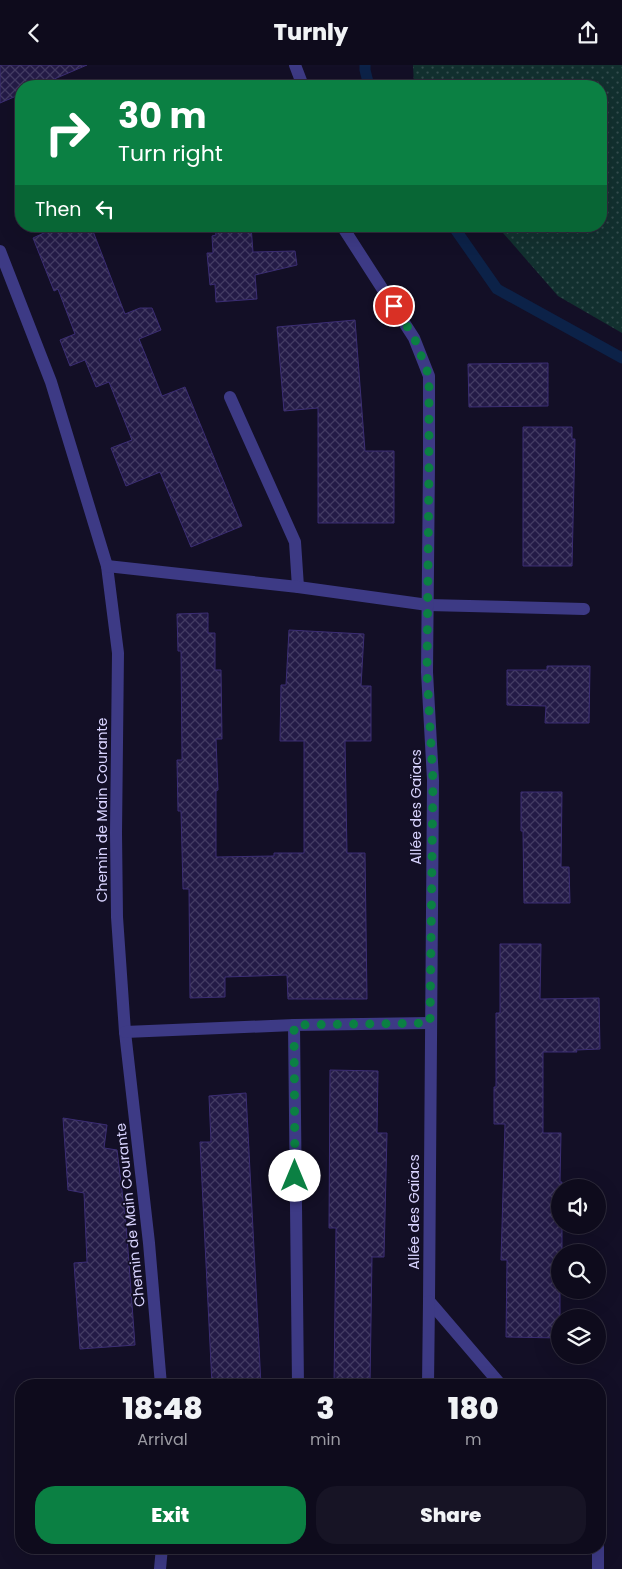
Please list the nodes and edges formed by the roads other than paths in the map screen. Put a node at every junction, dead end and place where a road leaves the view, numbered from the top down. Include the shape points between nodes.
1 (295, 65) edge
2 (301, 80) edge
3 (346, 232) edge
4 (0, 251) edge
5 (230, 397) dead end
6 (107, 566) junction
7 (298, 587) junction
8 (428, 605) junction
9 (584, 609) dead end
10 (430, 1023) junction
11 (294, 1025) junction
12 (125, 1032) junction
13 (428, 1301) junction
14 (160, 1379) edge
15 (298, 1379) edge
16 (428, 1379) edge
17 (496, 1379) edge
18 (161, 1554) edge
19 (598, 1554) edge
20 (160, 1569) edge
21 (598, 1569) edge

1 - 2 street
3 - 8 street, Allée des Gaïacs via 414,337 429,376
4 - 6 street, Chemin de Main Courante via 51,382
5 - 7 street via 295,541
6 - 7 street
6 - 12 street, Chemin de Main Courante via 118,653 117,917
7 - 8 street
8 - 9 street
8 - 10 street, Allée des Gaïacs via 427,672 433,780
10 - 11 street
10 - 13 street, Allée des Gaïacs
11 - 12 street
11 - 15 street
12 - 14 street, Chemin de Main Courante
13 - 16 street, Allée des Gaïacs
13 - 17 street
18 - 20 street
19 - 21 street

